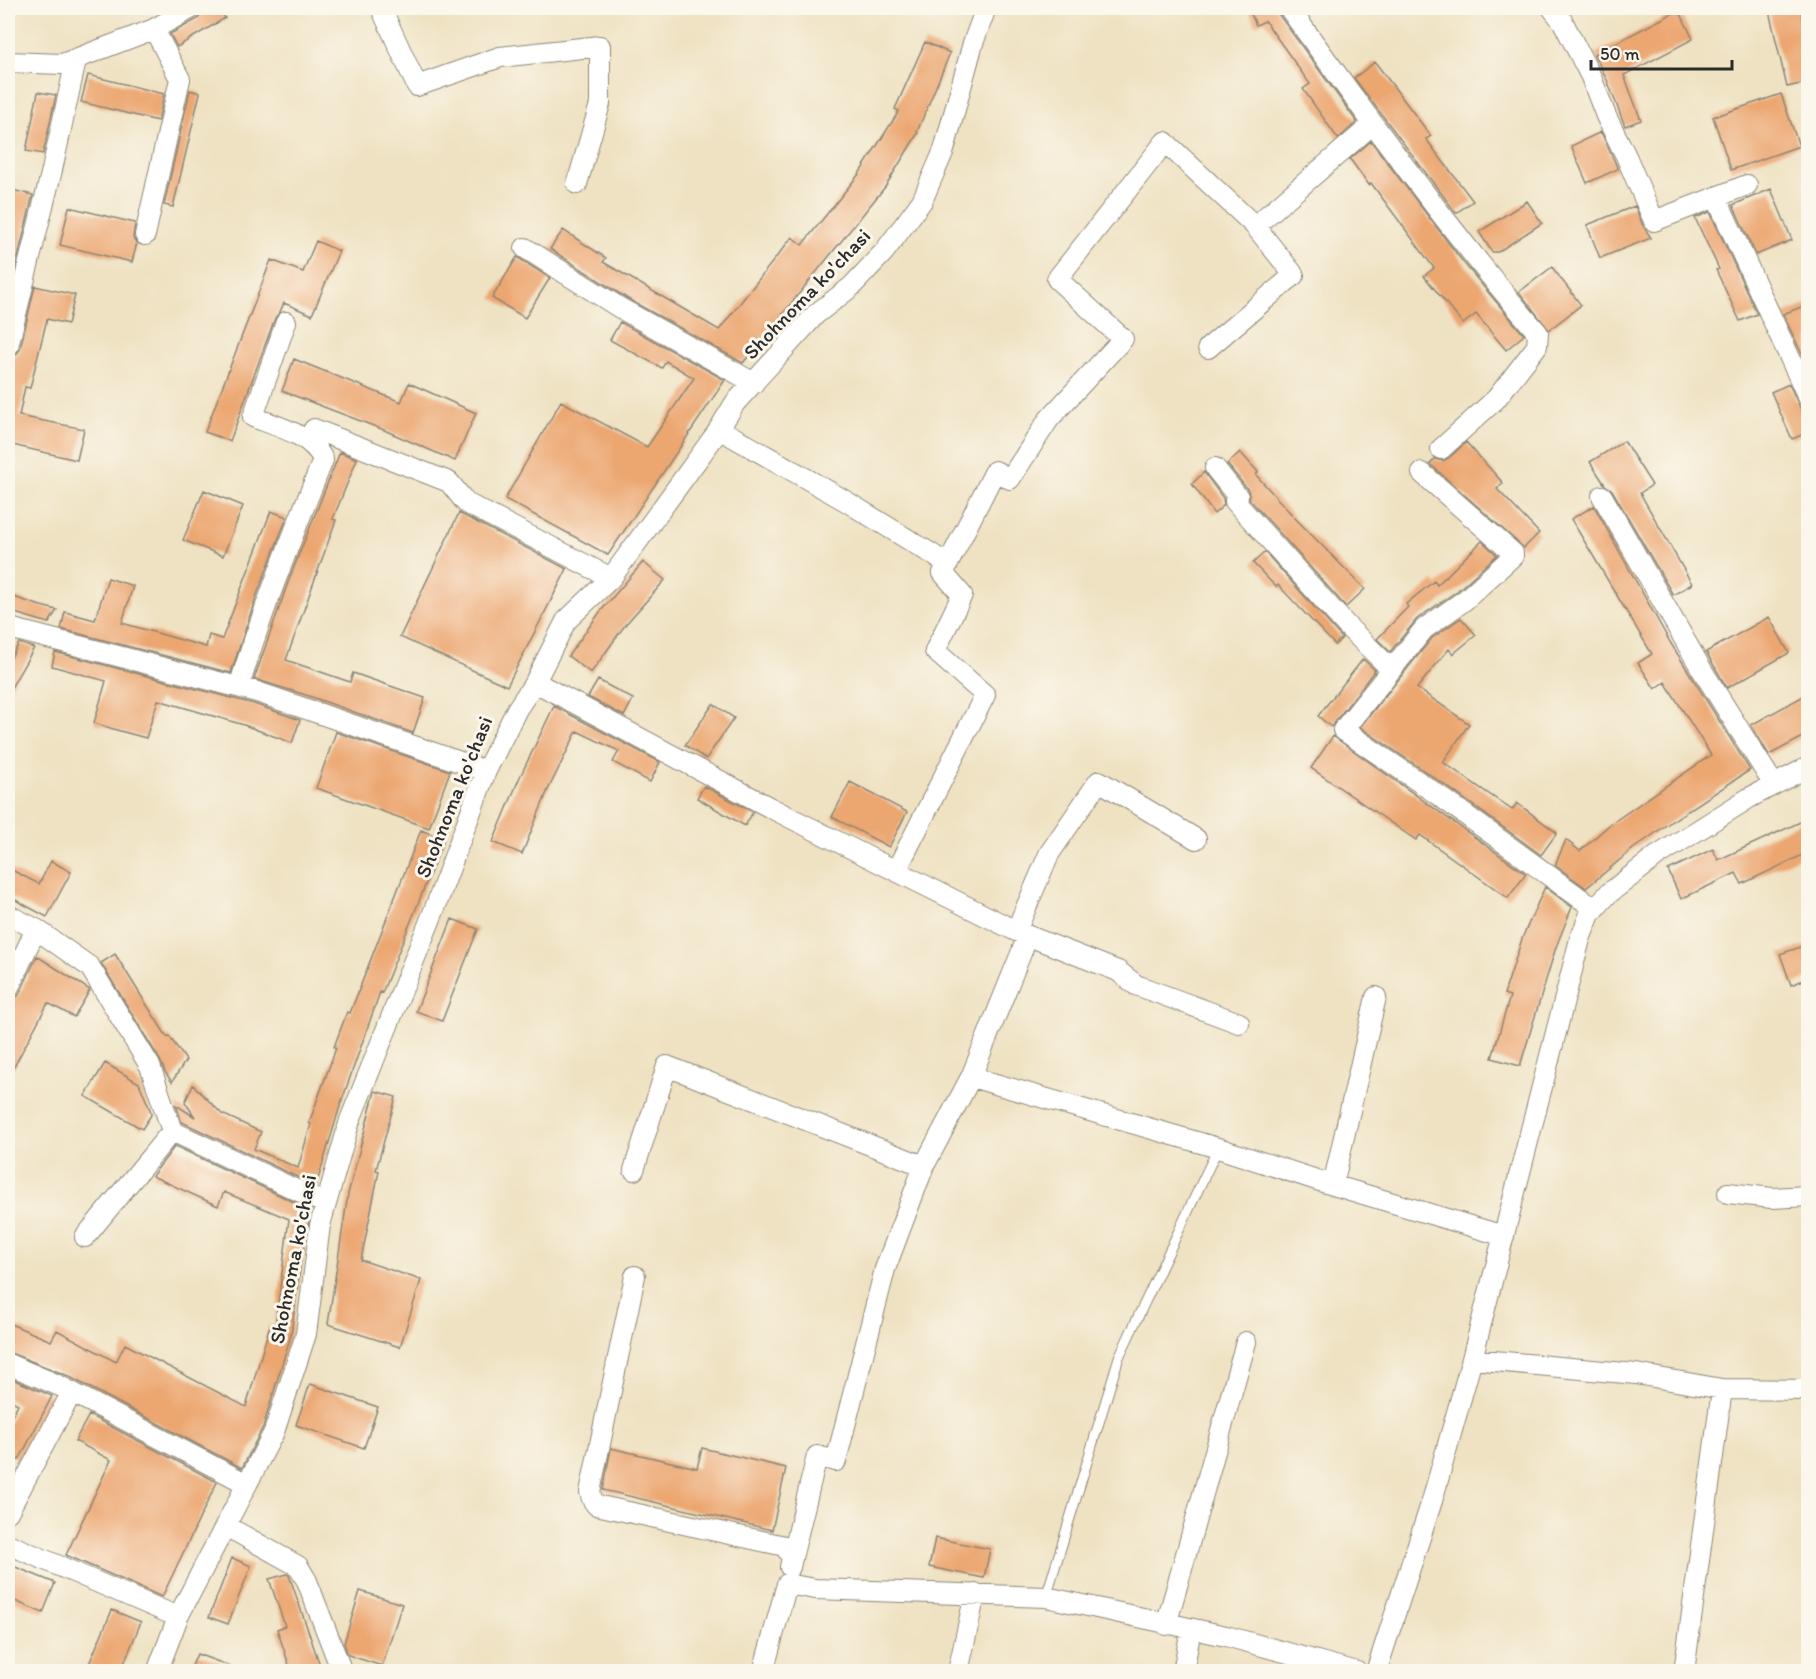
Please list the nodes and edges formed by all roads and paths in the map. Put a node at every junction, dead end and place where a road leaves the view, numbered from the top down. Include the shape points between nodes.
1 (192, 8) edge
2 (381, 8) edge
3 (987, 8) edge
4 (1289, 8) edge
5 (1552, 8) edge
6 (154, 29) junction
7 (76, 60) junction
8 (8, 62) edge
9 (1373, 124) junction
10 (577, 184) dead end
11 (1746, 185) dead end
12 (1716, 197) junction
13 (1255, 226) junction
14 (145, 236) dead end
15 (525, 248) dead end
16 (286, 322) dead end
17 (8, 346) edge
18 (1208, 348) dead end
19 (754, 383) junction
20 (1809, 397) edge
21 (719, 429) junction
22 (308, 441) junction
23 (1441, 449) dead end
24 (1215, 468) dead end
25 (1422, 473) dead end
26 (1602, 496) dead end
27 (948, 564) junction
28 (611, 578) junction
29 (8, 625) edge
30 (1390, 669) junction
31 (534, 682) junction
32 (239, 687) junction
33 (1809, 767) edge
34 (486, 771) junction
35 (1774, 784) junction
36 (1196, 839) dead end
37 (896, 871) junction
38 (1595, 909) junction
39 (8, 915) edge
40 (36, 929) junction
41 (1022, 933) junction
42 (8, 989) edge
43 (1376, 997) dead end
44 (1239, 1023) dead end
45 (971, 1077) junction
46 (172, 1131) junction
47 (1218, 1148) junction
48 (924, 1166) junction
49 (634, 1170) dead end
50 (1333, 1185) junction
51 (1728, 1193) dead end
52 (1809, 1196) edge
53 (326, 1204) junction
54 (1504, 1236) junction
55 (85, 1237) dead end
56 (634, 1276) dead end
57 (1246, 1342) dead end
58 (1472, 1359) junction
59 (8, 1364) edge
60 (1722, 1389) junction
61 (1809, 1390) edge
62 (72, 1392) junction
63 (247, 1484) junction
64 (8, 1512) edge
65 (226, 1526) junction
66 (8, 1544) edge
67 (792, 1558) junction
68 (787, 1584) junction
69 (975, 1594) junction
70 (1046, 1597) junction
71 (178, 1617) junction
72 (1166, 1624) junction
73 (1191, 1629) junction
74 (157, 1671) edge
75 (342, 1671) edge
76 (763, 1671) edge
77 (958, 1671) edge
78 (1183, 1671) edge
79 (1357, 1671) edge
80 (1376, 1671) edge
81 (1684, 1671) edge

1 - 6 street
2 - 10 street via 417,86 500,57 600,46 600,104
3 - 19 street, Shohnoma ko'chasi via 973,43 944,150 922,201 884,252 851,287 816,314
4 - 9 street
5 - 12 street via 1591,77 1654,220
6 - 7 street
6 - 14 street via 180,79
7 - 8 street via 62,64
7 - 17 street
9 - 13 street
9 - 23 street via 1464,245 1538,333 1537,346 1496,399
11 - 12 street
12 - 20 street
13 - 18 street via 1294,275
13 - 27 street via 1165,142 1057,279 1123,339 1049,419 1010,479 995,471
15 - 19 street via 620,308
16 - 22 street via 253,417
19 - 21 street, Shohnoma ko'chasi
21 - 27 street
21 - 28 street, Shohnoma ko'chasi
22 - 28 street via 314,429 449,482 466,503
22 - 32 street via 318,448 323,460 274,583
24 - 30 street via 1238,497 1235,501 1240,507
25 - 30 street via 1513,556 1465,600 1424,629
26 - 35 street via 1702,670
27 - 37 street via 942,573 962,595 935,651 986,695
28 - 31 street, Shohnoma ko'chasi via 566,621
29 - 32 street
30 - 38 street via 1343,730
31 - 34 street, Shohnoma ko'chasi
31 - 37 street
32 - 34 street
33 - 35 street
34 - 53 street, Shohnoma ko'chasi via 350,1120
35 - 38 street via 1657,856
36 - 41 street via 1099,781 1049,854
37 - 41 street
38 - 54 street via 1580,939
39 - 40 street
40 - 42 street
40 - 46 street via 90,967 150,1066
41 - 44 street via 1118,971 1136,985
41 - 45 street
43 - 50 street
45 - 47 street
45 - 48 street
46 - 53 street
46 - 55 street
47 - 50 street
47 - 70 lane via 1119,1358
48 - 49 street via 667,1066
48 - 67 street via 885,1269 836,1461 817,1456
50 - 54 street
51 - 52 street via 1772,1198
53 - 63 street, Shohnoma ko'chasi via 306,1334 274,1432
54 - 58 street
56 - 67 street via 590,1492 592,1500 597,1505 785,1546
57 - 72 street
58 - 60 street via 1636,1374
58 - 80 street via 1432,1501
59 - 62 street
60 - 61 street
60 - 81 street
62 - 63 street
62 - 64 street
63 - 65 street, Shohnoma ko'chasi
65 - 71 street, Shohnoma ko'chasi
65 - 75 street via 298,1566
66 - 71 street
67 - 68 street
68 - 69 street via 815,1589
68 - 76 street
69 - 70 street
69 - 77 street
70 - 72 street
71 - 74 street, Shohnoma ko'chasi
72 - 73 street
73 - 78 street
73 - 79 street

